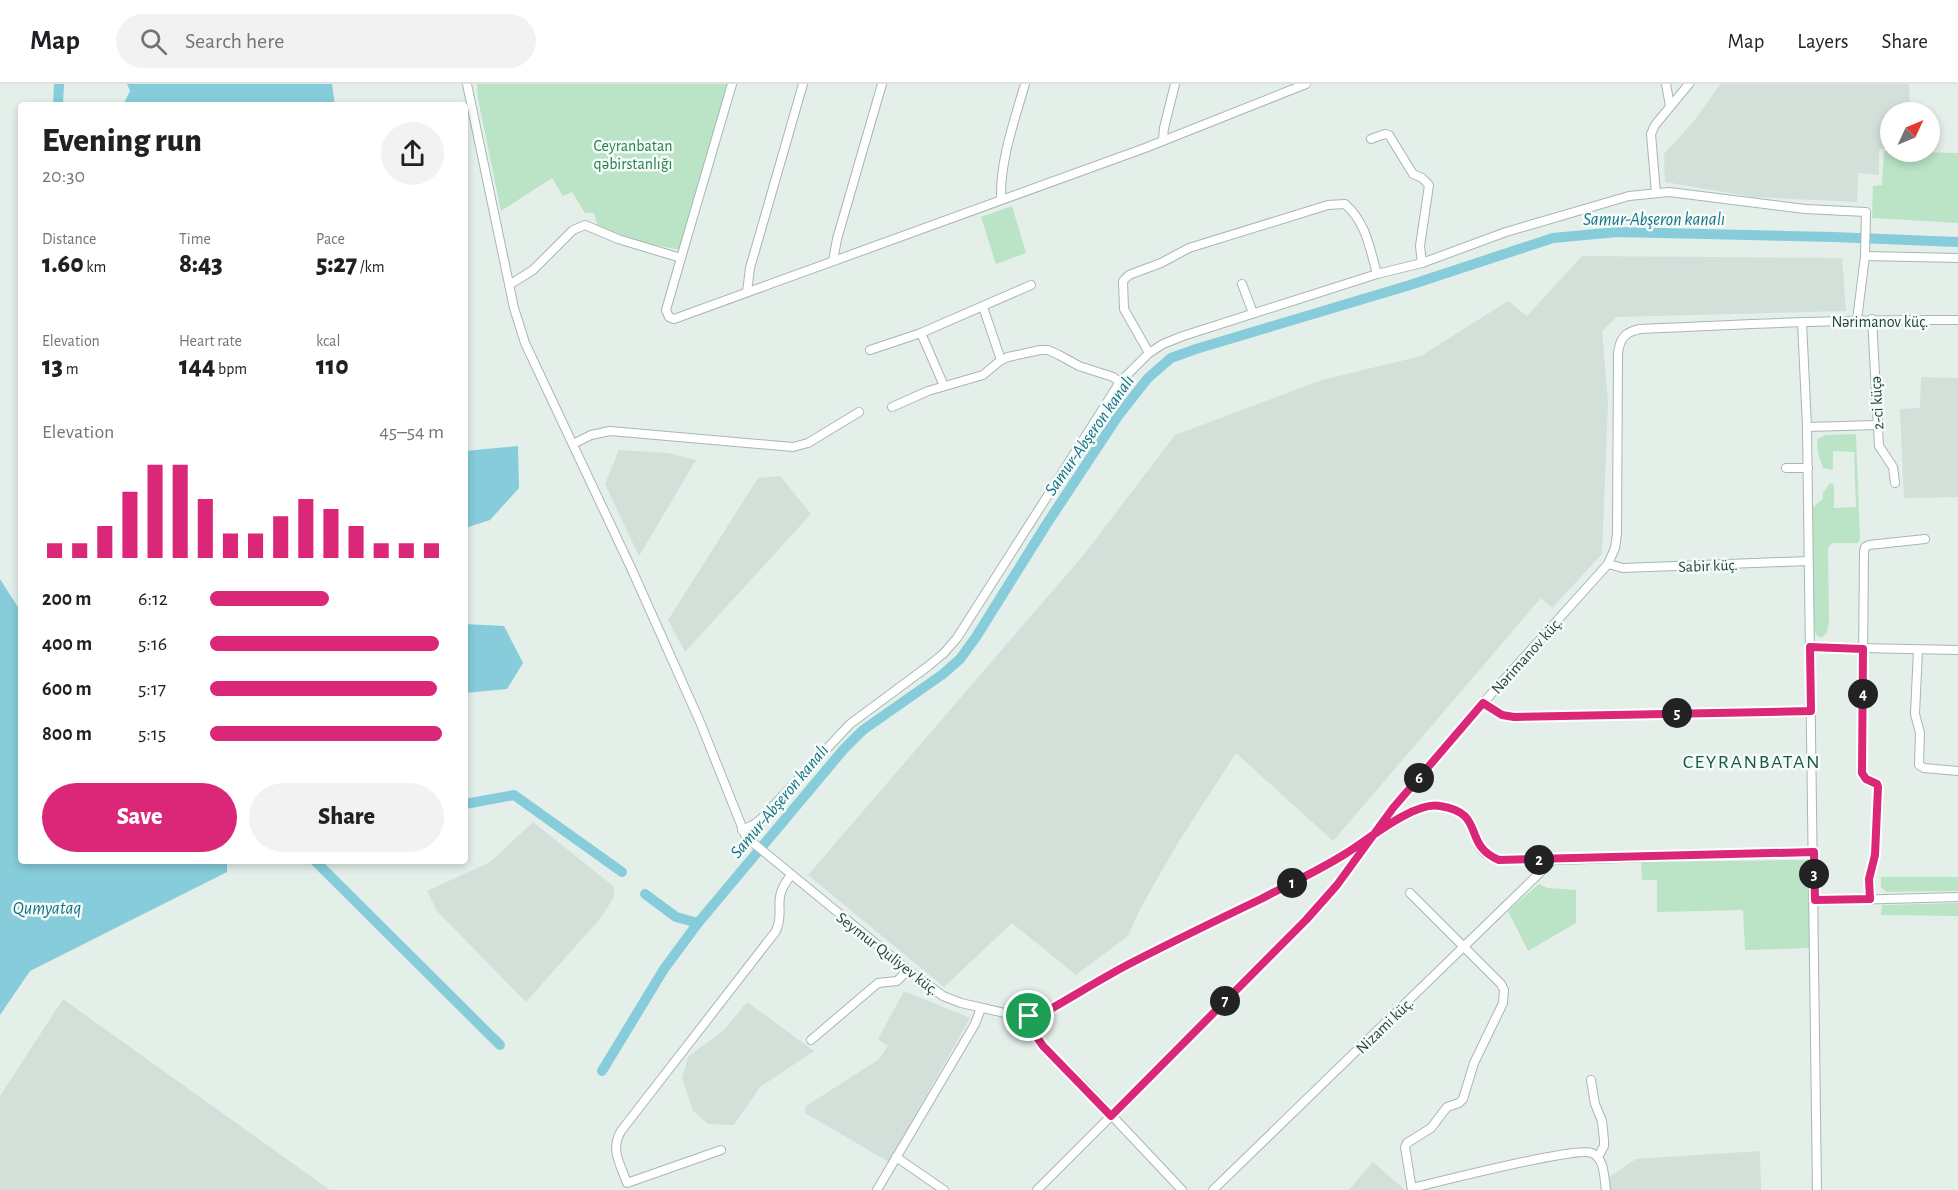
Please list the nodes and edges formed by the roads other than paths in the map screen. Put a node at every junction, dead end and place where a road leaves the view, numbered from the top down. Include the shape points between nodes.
1 (467, 84) edge
2 (732, 84) edge
3 (803, 84) edge
4 (882, 84) edge
5 (1025, 84) edge
6 (1175, 84) edge
7 (1306, 84) edge
8 (1666, 84) edge
9 (1689, 84) edge
10 (1670, 106) junction
11 (1164, 139) junction
12 (1371, 139) dead end
13 (1656, 193) junction
14 (1001, 200) junction
15 (1865, 256) junction
16 (681, 258) junction
17 (1958, 258) edge
18 (833, 261) junction
19 (1422, 262) junction
20 (1377, 274) junction
21 (1242, 284) dead end
22 (509, 285) junction
23 (1031, 285) dead end
24 (747, 292) junction
25 (983, 307) junction
26 (1253, 313) junction
27 (1872, 319) junction
28 (1857, 320) junction
29 (1958, 320) edge
30 (1802, 322) junction
31 (921, 333) junction
32 (870, 350) dead end
33 (1149, 353) junction
34 (1001, 360) junction
35 (1120, 382) junction
36 (944, 386) junction
37 (892, 407) dead end
38 (859, 412) dead end
39 (1877, 425) junction
40 (1807, 427) junction
41 (573, 444) junction
42 (1786, 468) dead end
43 (1808, 468) junction
44 (1895, 483) dead end
45 (1925, 539) dead end
46 (1808, 561) junction
47 (1608, 564) junction
48 (1810, 647) junction
49 (1863, 649) junction
50 (1918, 650) junction
51 (1958, 651) edge
52 (1483, 703) junction
53 (1811, 711) junction
54 (1958, 771) edge
55 (742, 830) junction
56 (1371, 838) junction
57 (1814, 852) junction
58 (1553, 860) junction
59 (791, 875) junction
60 (1410, 893) dead end
61 (1958, 897) edge
62 (1870, 899) junction
63 (1815, 900) junction
64 (1463, 948) junction
65 (908, 970) junction
66 (981, 1008) junction
67 (1029, 1016) junction
68 (811, 1040) dead end
69 (1591, 1080) dead end
70 (1111, 1116) junction
71 (721, 1150) dead end
72 (896, 1157) junction
73 (1598, 1157) junction
74 (628, 1186) edge
75 (1412, 1189) edge
76 (877, 1190) edge
77 (944, 1190) edge
78 (1037, 1190) edge
79 (1182, 1190) edge
80 (1214, 1190) edge
81 (1606, 1190) edge
82 (1817, 1190) edge

1 - 22 street
2 - 16 street
3 - 24 street via 750,268
4 - 18 street
5 - 14 street via 1007,144
6 - 11 street
7 - 11 street
8 - 10 street
9 - 10 street
10 - 13 street via 1651,134
11 - 14 street
12 - 19 street via 1389,135 1413,174 1429,185 1420,246
13 - 15 street via 1866,212
13 - 19 street via 1629,196 1506,232
14 - 18 street
15 - 17 street
15 - 28 street
16 - 22 street via 585,225 573,230 533,270
16 - 24 street via 666,310 674,320
18 - 24 street
19 - 20 street
20 - 26 street
20 - 33 street via 1363,225 1345,204 1328,205 1189,248 1123,281 1124,309
21 - 26 street
22 - 41 street via 525,343
23 - 25 street
25 - 31 street
25 - 34 street
26 - 33 street via 1183,336
27 - 28 street, Nərimanov küç.
27 - 29 street, Nərimanov küç.
27 - 39 street, 2-ci küçə
28 - 30 street, Nərimanov küç.
30 - 40 street
30 - 47 street, Nərimanov küç. via 1640,329 1624,335 1618,353 1617,534
31 - 32 street
31 - 36 street
33 - 35 street
34 - 35 street via 1048,350
34 - 36 street via 983,375
35 - 55 street via 957,638 927,667 850,724 761,819
36 - 37 street
38 - 41 street via 808,443 794,447 610,431
39 - 40 street
39 - 44 street, 2-ci küçə via 1879,446 1893,467
40 - 43 street
41 - 55 street via 700,722
42 - 43 street
43 - 46 street
45 - 49 street via 1865,547
46 - 47 street, Sabir küç. via 1623,568
46 - 48 street
47 - 52 street, Nərimanov küç.
48 - 49 street
48 - 53 street
49 - 50 street
49 - 62 street via 1862,773 1878,787
50 - 51 street
50 - 54 street via 1915,714 1920,733 1919,765
52 - 53 street via 1502,715 1514,717
52 - 56 street, Nərimanov küç.
53 - 57 street
55 - 59 street, Seymur Quliyev küç. via 750,843
56 - 58 street via 1412,811 1438,805 1465,815 1478,846 1487,855 1499,860
56 - 67 street via 1326,866 1130,963 1040,1015
56 - 70 street, Nərimanov küç. via 1306,920
57 - 58 street
57 - 63 street
58 - 64 street, Nizami küç.
59 - 65 street, Seymur Quliyev küç.
59 - 74 street via 779,893 776,931 616,1140 615,1150
60 - 64 street
61 - 62 street
62 - 63 street
63 - 82 street
64 - 75 street via 1501,984 1505,995 1474,1063 1463,1099 1443,1110 1431,1128 1405,1147
64 - 80 street, Nizami küç.
65 - 66 street, Seymur Quliyev küç. via 943,996
65 - 68 street via 897,981 878,983
66 - 67 street, Seymur Quliyev küç.
66 - 72 street
67 - 70 street via 1032,1030 1043,1046
69 - 73 street via 1604,1140
70 - 78 street, Nərimanov küç.
70 - 79 street
71 - 74 street
72 - 76 street
72 - 77 street
73 - 75 street via 1587,1152 1572,1153
73 - 81 street

